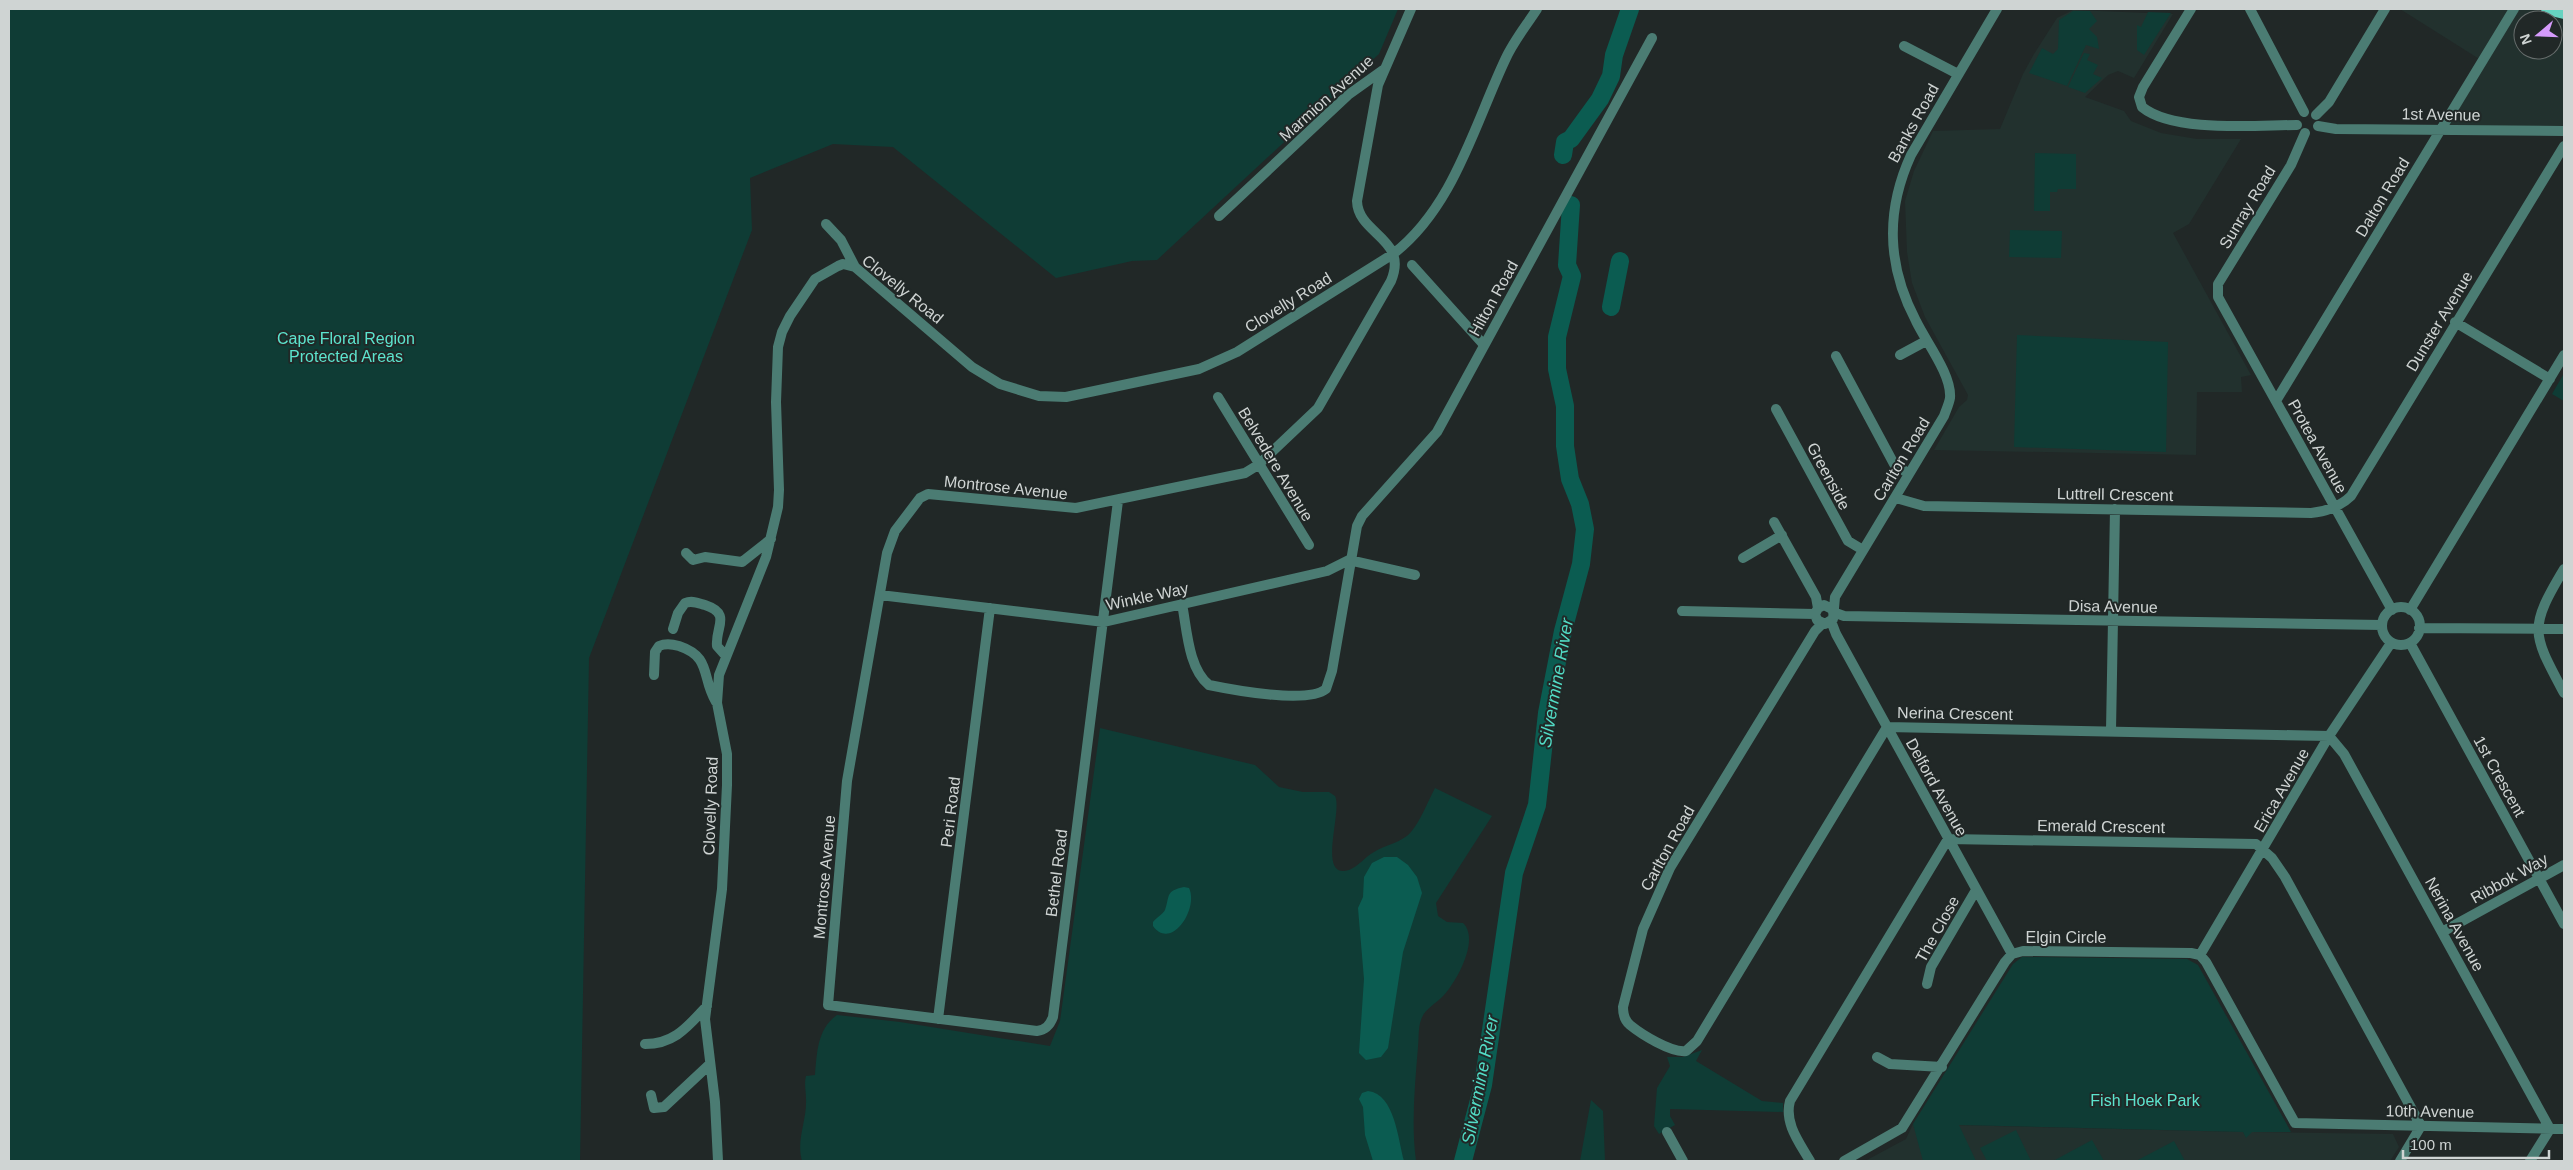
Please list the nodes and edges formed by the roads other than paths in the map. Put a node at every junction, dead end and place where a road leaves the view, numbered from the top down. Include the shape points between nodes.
1 (1411, 9) edge
2 (1537, 9) edge
3 (1997, 9) edge
4 (2191, 9) edge
5 (2250, 9) edge
6 (2384, 9) edge
7 (2514, 9) edge
8 (2547, 9) edge
9 (2564, 13) edge
10 (1652, 38) dead end
11 (1904, 46) dead end
12 (1383, 70) junction
13 (1958, 74) junction
14 (2304, 112) junction
15 (2317, 121) junction
16 (2296, 125) junction
17 (2441, 129) junction
18 (2564, 131) edge
19 (2305, 133) junction
20 (2564, 146) edge
21 (1219, 216) dead end
22 (826, 224) dead end
23 (1393, 254) junction
24 (1412, 265) dead end
25 (855, 267) junction
26 (2218, 297) joint
27 (1915, 320) joint
28 (2455, 322) junction
29 (1926, 341) junction
30 (1484, 345) junction
31 (1900, 355) dead end
32 (2564, 355) edge
33 (1836, 356) dead end
34 (2550, 379) junction
35 (1218, 398) dead end
36 (2276, 401) junction
37 (1776, 409) dead end
38 (1258, 465) junction
39 (1909, 474) junction
40 (1896, 498) junction
41 (1118, 501) junction
42 (2334, 507) junction
43 (2115, 509) junction
44 (1774, 522) dead end
45 (1782, 535) junction
46 (771, 539) junction
47 (1308, 545) dead end
48 (1863, 550) junction
49 (686, 553) dead end
50 (1743, 558) dead end
51 (1349, 560) junction
52 (2564, 569) edge
53 (1415, 575) dead end
54 (880, 595) junction
55 (1182, 604) junction
56 (990, 608) junction
57 (2392, 610) junction
58 (2410, 610) junction
59 (1682, 611) dead end
60 (1826, 616) junction
61 (2112, 621) junction
62 (1104, 622) junction
63 (2382, 625) junction
64 (2419, 628) junction
65 (673, 629) dead end
66 (2538, 629) junction
67 (2564, 629) edge
68 (2410, 642) junction
69 (2391, 643) junction
70 (725, 655) junction
71 (654, 675) dead end
72 (2564, 693) edge
73 (717, 703) junction
74 (1887, 727) junction
75 (2111, 730) junction
76 (2329, 736) junction
77 (1948, 839) junction
78 (2264, 850) junction
79 (2564, 865) edge
80 (2540, 879) junction
81 (1976, 890) junction
82 (2564, 924) edge
83 (2442, 932) junction
84 (2012, 954) junction
85 (2200, 956) junction
86 (1927, 984) dead end
87 (828, 1005) joint
88 (707, 1006) junction
89 (938, 1019) junction
90 (1698, 1041) joint
91 (645, 1044) dead end
92 (1877, 1057) dead end
93 (710, 1064) junction
94 (1942, 1067) junction
95 (651, 1094) dead end
96 (2421, 1126) junction
97 (2550, 1129) junction
98 (2564, 1129) edge
99 (1667, 1132) dead end
100 (718, 1161) edge
101 (1683, 1161) edge
102 (1810, 1161) edge
103 (1844, 1161) edge
104 (2400, 1161) edge
105 (2530, 1161) edge

1 - 12 street, Marmion Avenue
2 - 23 street, Clovelly Road via 1506,59 1448,186 1417,232
3 - 13 street, Banks Road
4 - 16 street via 2139,96 2142,107 2150,113 2205,125
5 - 14 street
6 - 15 street
7 - 17 street, Dalton Road
8 - 9 main road
10 - 30 street, Hilton Road
11 - 13 street
12 - 21 street, Marmion Avenue via 1348,95
12 - 23 street via 1357,205 1362,217
13 - 27 street, Banks Road via 1911,155 1900,180 1894,206 1892,235 1895,263 1902,291
14 - 15 street via 2310,111
14 - 16 street
15 - 17 street, 1st Avenue via 2336,128
15 - 19 street via 2312,133
16 - 19 street
17 - 18 street, 1st Avenue
17 - 36 street, Dalton Road
19 - 26 street, Sunray Road via 2291,166 2218,284
20 - 28 street, Dunster Avenue
22 - 25 street via 841,240
23 - 25 street, Clovelly Road via 1237,352 1199,369 1066,397 1039,396 1000,384 972,366
23 - 38 street, Montrose Avenue via 1396,268 1391,281 1322,403
24 - 30 street
25 - 46 street, Clovelly Road via 843,264 815,279 782,332 778,347 776,394 779,490
26 - 36 street, Protea Avenue
27 - 29 street, Carlton Road
28 - 34 street
28 - 42 street, Dunster Avenue via 2351,496
29 - 31 street
29 - 39 street, Carlton Road via 1946,376 1950,396 1944,416
30 - 51 street, Hilton Road via 1435,435 1362,516
32 - 34 street
33 - 39 street via 1894,464
34 - 58 street
35 - 38 street, Belvedere Avenue
36 - 42 street, Protea Avenue
37 - 48 street, Greenside via 1848,542
38 - 41 street, Montrose Avenue via 1245,473
38 - 47 street, Belvedere Avenue
39 - 40 street, Carlton Road
40 - 43 street, Luttrell Crescent via 1924,506
40 - 48 street, Carlton Road
41 - 54 street, Montrose Avenue via 1067,509 924,495 892,536
41 - 62 street, Bethel Road
42 - 43 street, Luttrell Crescent via 2311,513
42 - 57 street, Protea Avenue
43 - 61 street
44 - 45 street, Delford Avenue
45 - 50 street
45 - 60 street, Delford Avenue
46 - 49 street via 742,562 705,557 693,560
46 - 70 street, Clovelly Road
48 - 60 street, Carlton Road
51 - 53 street
51 - 55 street, Winkle Way via 1327,572
51 - 55 street, Hilton Road via 1330,681 1326,689 1315,695 1297,697 1209,685 1197,669
52 - 66 street via 2544,605
54 - 56 street, Winkle Way
54 - 87 street, Montrose Avenue via 847,781
55 - 62 street, Winkle Way
56 - 62 street, Winkle Way
56 - 89 street, Peri Road
57 - 58 street
57 - 63 street
58 - 64 street via 2417,617
59 - 60 street, Disa Avenue
60 - 61 street, Disa Avenue
60 - 74 street, Delford Avenue
60 - 90 street, Carlton Road via 1675,860 1640,940 1623,1007 1624,1016 1630,1025 1673,1051 1686,1051
61 - 63 street, Disa Avenue
61 - 75 street
62 - 89 street, Bethel Road via 1050,1024 1037,1031
63 - 69 street via 2384,635
64 - 66 street
64 - 68 street
65 - 70 street via 685,603 697,603 716,610 720,615 717,646
66 - 67 street
66 - 72 street via 2541,649
68 - 69 street via 2401,645
68 - 80 street, 1st Crescent
69 - 76 street, Erica Avenue
70 - 73 street, Clovelly Road via 718,675
71 - 73 street via 655,652 659,646 673,644 689,649 699,656
73 - 88 street, Clovelly Road via 727,754 727,785 722,889
74 - 75 street, Nerina Crescent
74 - 77 street, Delford Avenue
74 - 90 street, Nerina Crescent
75 - 76 street, Nerina Crescent
76 - 78 street, Erica Avenue
76 - 83 street, Nerina Avenue via 2344,754
77 - 78 street, Emerald Crescent via 2256,844
77 - 81 street, Delford Avenue
77 - 102 street via 1790,1101 1790,1125
78 - 85 street, Erica Avenue
78 - 96 street via 2286,877
79 - 80 street, Ribbok Way
80 - 82 street, 1st Crescent
80 - 83 street, Ribbok Way
81 - 84 street, Delford Avenue
81 - 86 street, The Close via 1932,967
83 - 97 street, Nerina Avenue
84 - 85 street, Elgin Circle via 2033,951 2191,953
84 - 94 street, Elgin Circle
85 - 96 street, 10th Avenue via 2295,1123
87 - 89 street, Bethel Road
88 - 91 street via 682,1034 667,1041
88 - 93 street, Clovelly Road via 706,1037
92 - 94 street via 1890,1064
93 - 95 street via 664,1106 654,1108
93 - 100 street, Clovelly Road via 717,1117
94 - 103 street, Elgin Circle via 1898,1132
96 - 97 street, 10th Avenue
96 - 104 street
97 - 98 street, 10th Avenue
97 - 105 street
99 - 101 street

